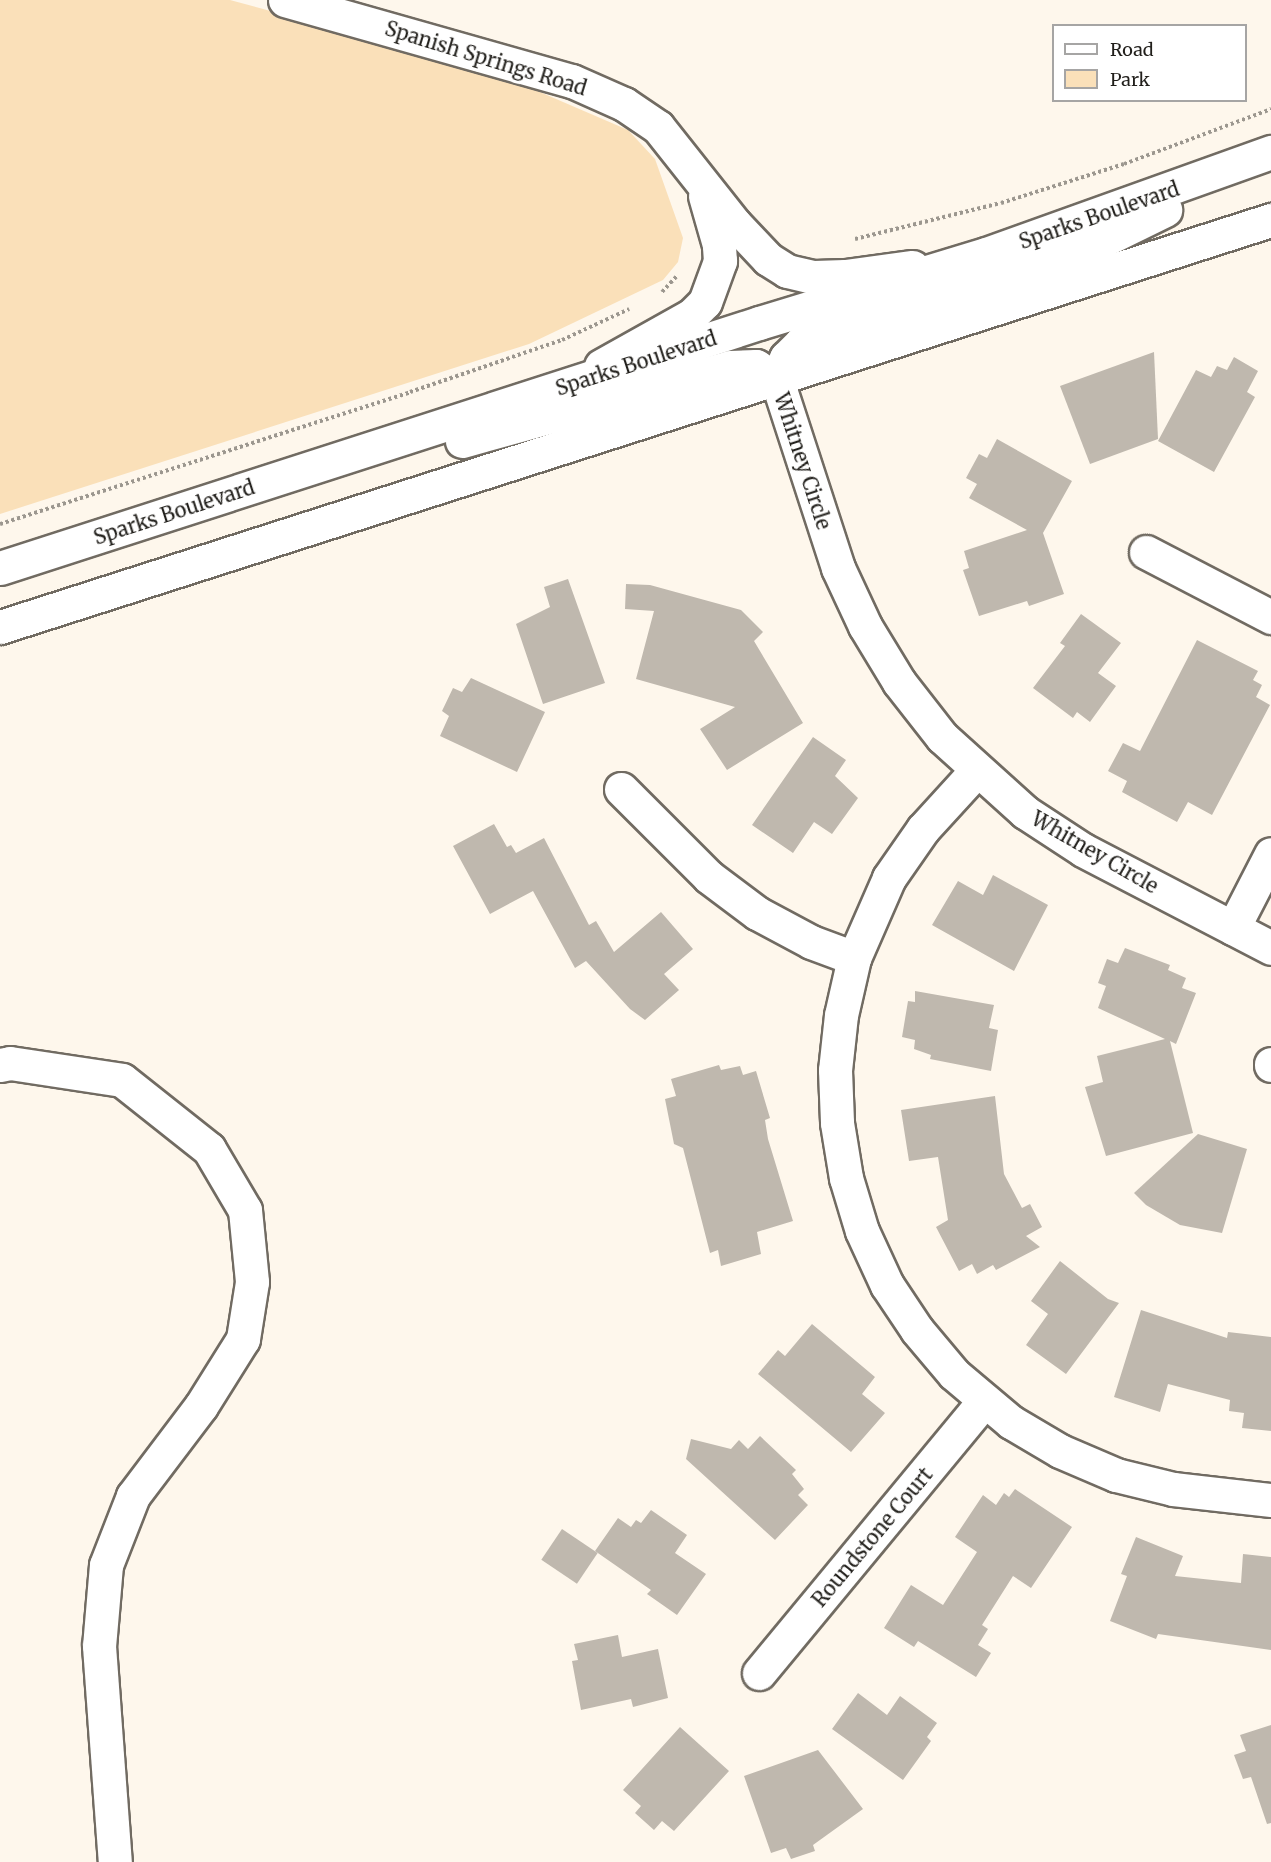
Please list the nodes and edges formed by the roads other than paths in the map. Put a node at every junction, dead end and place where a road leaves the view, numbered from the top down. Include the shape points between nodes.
1 (285, 0) edge
2 (1271, 154) edge
3 (695, 172) junction
4 (1271, 220) edge
5 (968, 260) junction
6 (777, 380) junction
7 (565, 386) junction
8 (235, 492) junction
9 (1146, 552) dead end
10 (0, 568) edge
11 (1271, 617) edge
12 (0, 627) edge
13 (976, 771) junction
14 (621, 789) dead end
15 (1271, 854) edge
16 (1233, 928) junction
17 (1271, 948) edge
18 (854, 958) junction
19 (0, 1065) edge
20 (984, 1401) junction
21 (1271, 1500) edge
22 (759, 1673) dead end
23 (115, 1862) edge

1 - 3 street, Spanish Springs Road via 572,81 624,104 658,127
2 - 5 street, Sparks Boulevard
2 - 6 street via 1098,243 847,324 801,343 786,358
3 - 5 street, Spanish Springs Road via 735,224 768,259 788,272 814,277 845,276
3 - 7 street via 720,244 717,275 705,302 693,315
4 - 6 street
5 - 7 street, Sparks Boulevard
6 - 8 street via 756,366 730,367 408,456
6 - 12 street
6 - 13 street, Whitney Circle via 838,568 865,626 899,682 942,737
7 - 8 street, Sparks Boulevard
8 - 10 street, Sparks Boulevard
9 - 11 street
13 - 16 street, Whitney Circle via 1025,812 1083,850
13 - 18 street via 923,829 889,878
14 - 18 street via 709,877 757,913 810,942
15 - 16 street
16 - 17 street, Whitney Circle
18 - 20 street via 840,1016 835,1070 837,1123 846,1178 862,1231 887,1285 917,1330 954,1374
19 - 23 street via 10,1063 122,1080 209,1149 244,1210 252,1282 243,1339 201,1406 132,1496 106,1565 99,1646
20 - 21 street via 1060,1451 1116,1475 1173,1489
20 - 22 street, Roundstone Court

